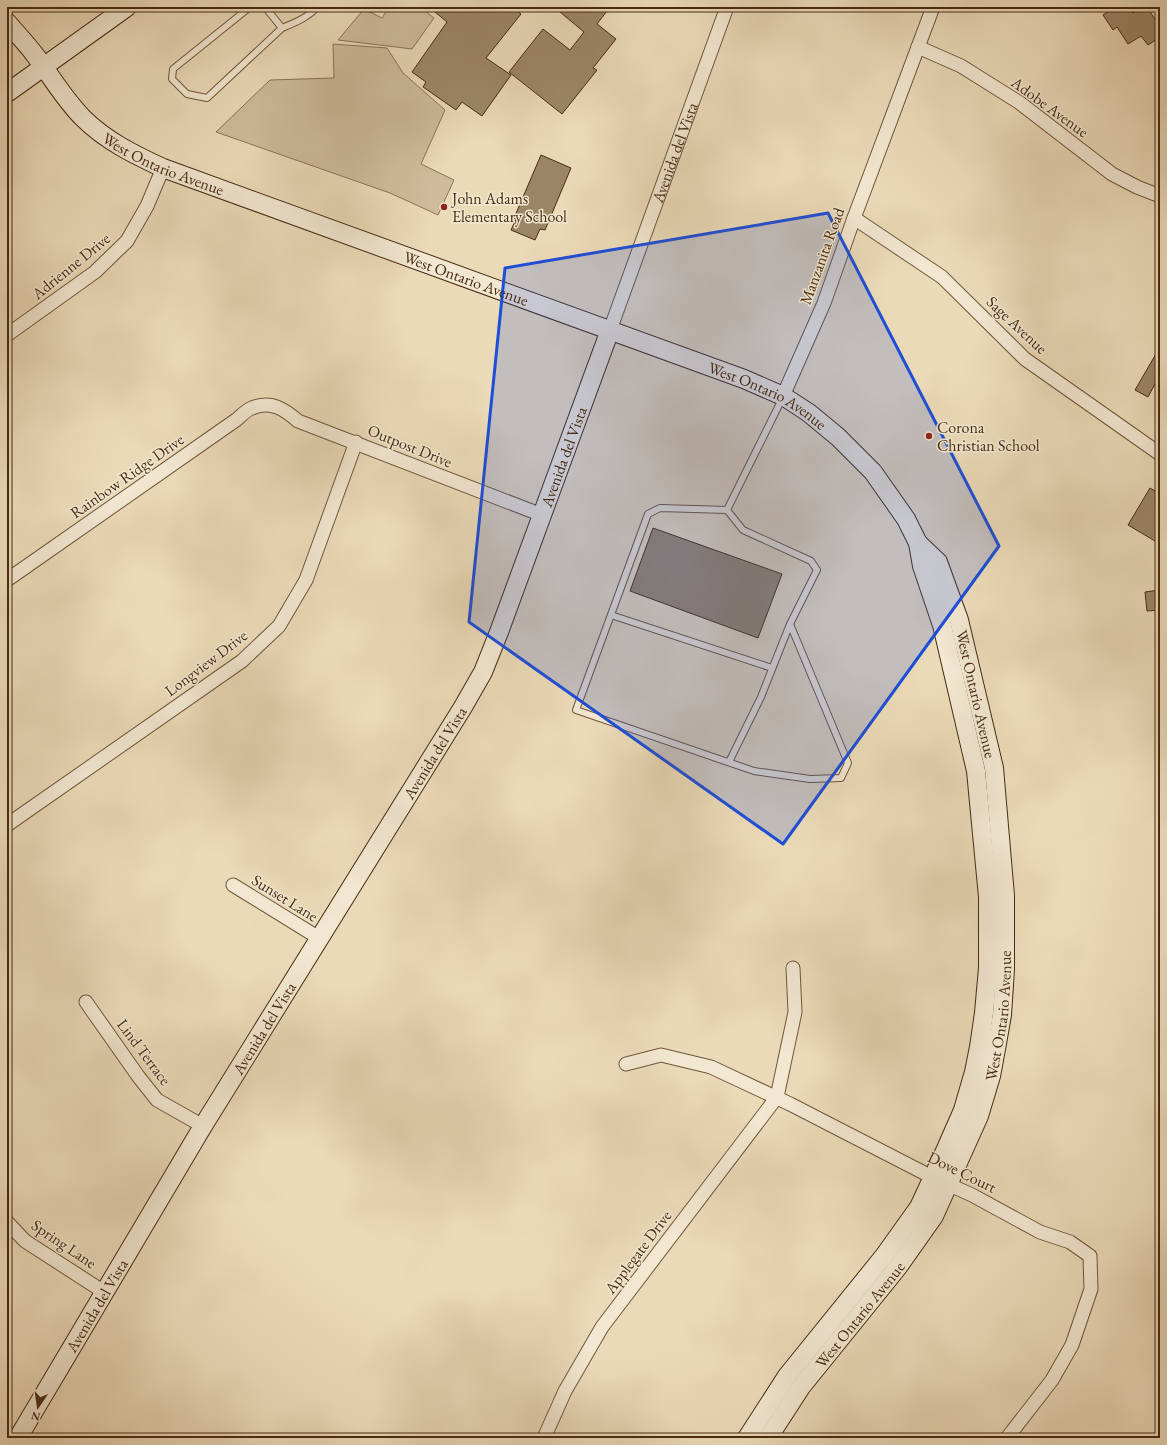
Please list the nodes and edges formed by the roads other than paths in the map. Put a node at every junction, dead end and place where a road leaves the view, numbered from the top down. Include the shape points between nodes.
1 (127, 7) edge
2 (250, 7) edge
3 (265, 7) edge
4 (317, 7) edge
5 (727, 7) edge
6 (933, 7) edge
7 (7, 22) edge
8 (282, 28) junction
9 (918, 46) junction
10 (44, 67) junction
11 (7, 93) edge
12 (163, 168) junction
13 (1160, 196) edge
14 (854, 218) junction
15 (610, 330) junction
16 (7, 336) edge
17 (783, 396) junction
18 (268, 404) joint
19 (356, 442) junction
20 (1160, 454) edge
21 (727, 510) junction
22 (542, 515) junction
23 (7, 580) edge
24 (611, 615) junction
25 (790, 624) junction
26 (772, 668) junction
27 (729, 762) junction
28 (7, 825) edge
29 (233, 885) dead end
30 (319, 938) junction
31 (793, 968) dead end
32 (86, 1002) dead end
33 (626, 1064) dead end
34 (777, 1097) junction
35 (203, 1126) junction
36 (940, 1181) junction
37 (7, 1222) edge
38 (104, 1292) junction
39 (18, 1438) edge
40 (544, 1438) edge
41 (747, 1438) edge
42 (768, 1438) edge
43 (1007, 1438) edge

1 - 10 main road
2 - 8 lane via 173,68 172,79 187,94 207,98
3 - 8 lane
4 - 8 lane via 313,12
5 - 15 street, Avenida del Vista
6 - 9 street, Manzanita Road
7 - 10 main road, West Ontario Avenue
9 - 13 street, Adobe Avenue via 961,66 1020,103 1112,174
9 - 14 street, Manzanita Road
10 - 11 main road
10 - 12 main road, West Ontario Avenue via 66,99 104,136
12 - 15 main road, West Ontario Avenue
12 - 16 street, Adrienne Drive via 147,206 128,241 95,272
14 - 17 street, Manzanita Road via 824,303
14 - 20 street, Sage Avenue via 942,277 1025,359
15 - 17 main road, West Ontario Avenue
15 - 22 main road, Avenida del Vista
17 - 21 lane, Manzanita Road
17 - 36 main road, West Ontario Avenue via 838,437 873,472 906,519 918,543 922,566 942,625 976,771 988,897 987,983 974,1072
18 - 19 street, Outpost Drive via 284,409 298,421
18 - 23 street, Rainbow Ridge Drive via 251,408
19 - 22 street, Outpost Drive
19 - 28 street, Longview Drive via 306,580 278,626 242,661
21 - 24 lane via 660,508 648,514
21 - 25 lane via 743,530 811,561 817,570
22 - 30 main road, Avenida del Vista via 483,672 402,808
24 - 26 lane
24 - 27 lane via 576,710
25 - 26 lane
25 - 27 lane via 848,763 841,778 810,779 754,771
26 - 27 lane via 761,697
29 - 30 street, Sunset Lane
30 - 35 main road, Avenida del Vista
31 - 34 street via 795,1012
32 - 35 street, Lind Terrace via 157,1100
33 - 34 street, Dove Court via 661,1055 711,1067
34 - 36 street, Dove Court
34 - 40 street, Applegate Drive via 602,1327 565,1391
35 - 38 main road, Avenida del Vista
36 - 41 main road, West Ontario Avenue via 884,1256 787,1376
36 - 42 main road, West Ontario Avenue via 934,1216 930,1222 898,1267 801,1386
36 - 43 street, Dove Court via 972,1195 1040,1232 1070,1242 1090,1256 1091,1289 1072,1345 1052,1380
37 - 38 street, Spring Lane via 25,1241
38 - 39 main road, Avenida del Vista

